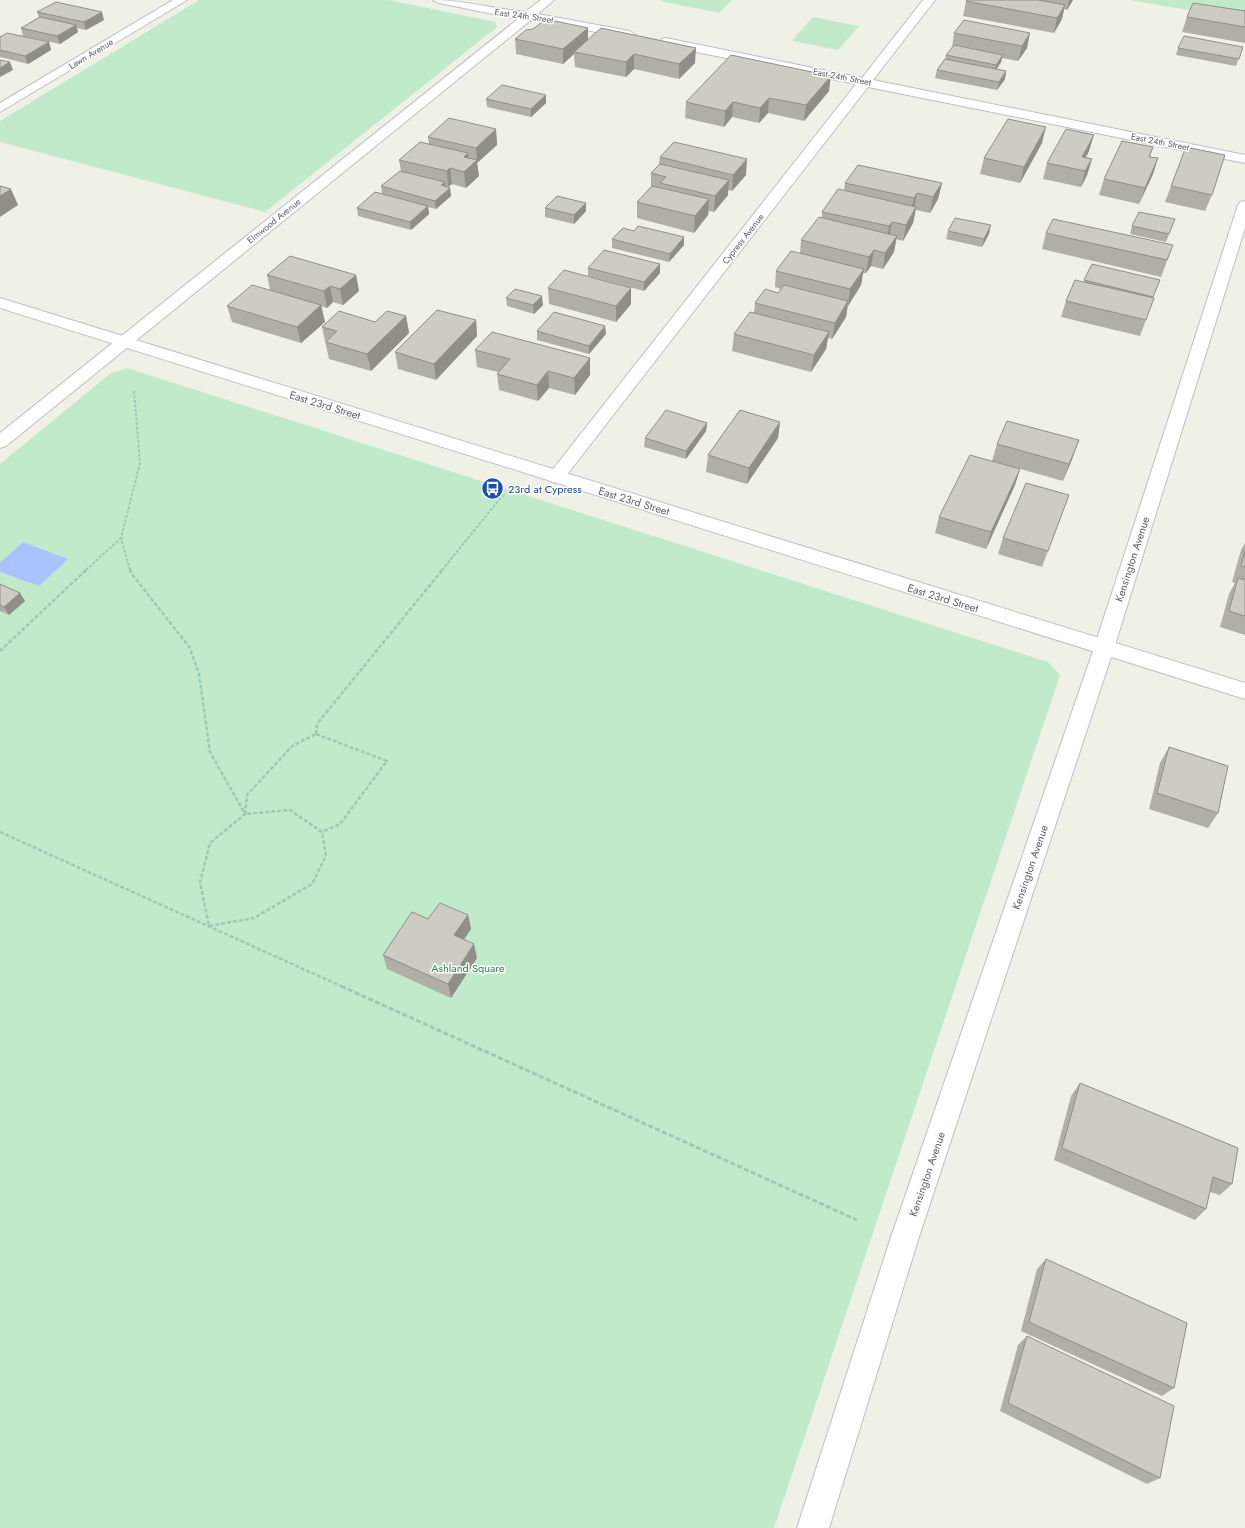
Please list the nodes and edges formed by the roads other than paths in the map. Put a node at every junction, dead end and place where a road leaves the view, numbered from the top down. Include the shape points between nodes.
1 (181, 0) edge
2 (439, 0) edge
3 (548, 0) edge
4 (929, 0) edge
5 (527, 17) junction
6 (640, 37) edge
7 (655, 40) edge
8 (866, 82) junction
9 (0, 108) edge
10 (1245, 159) edge
11 (1245, 205) edge
12 (0, 303) edge
13 (125, 343) junction
14 (0, 442) edge
15 (556, 477) junction
16 (1104, 648) junction
17 (1245, 692) edge
18 (812, 1528) edge

1 - 9 street, Lawn Avenue
2 - 5 street, East 24th Street
3 - 5 street, Elmwood Avenue
4 - 8 street, Cypress Avenue
5 - 6 street, East 24th Street via 547,18
5 - 13 street, Elmwood Avenue
7 - 8 street, East 24th Street
8 - 10 street, East 24th Street
8 - 15 street, Cypress Avenue
11 - 16 street, Kensington Avenue
12 - 13 street, East 23rd Street
13 - 14 street, Elmwood Avenue
13 - 15 street, East 23rd Street
15 - 16 street, East 23rd Street
16 - 17 street, East 23rd Street
16 - 18 street, Kensington Avenue via 904,1240

